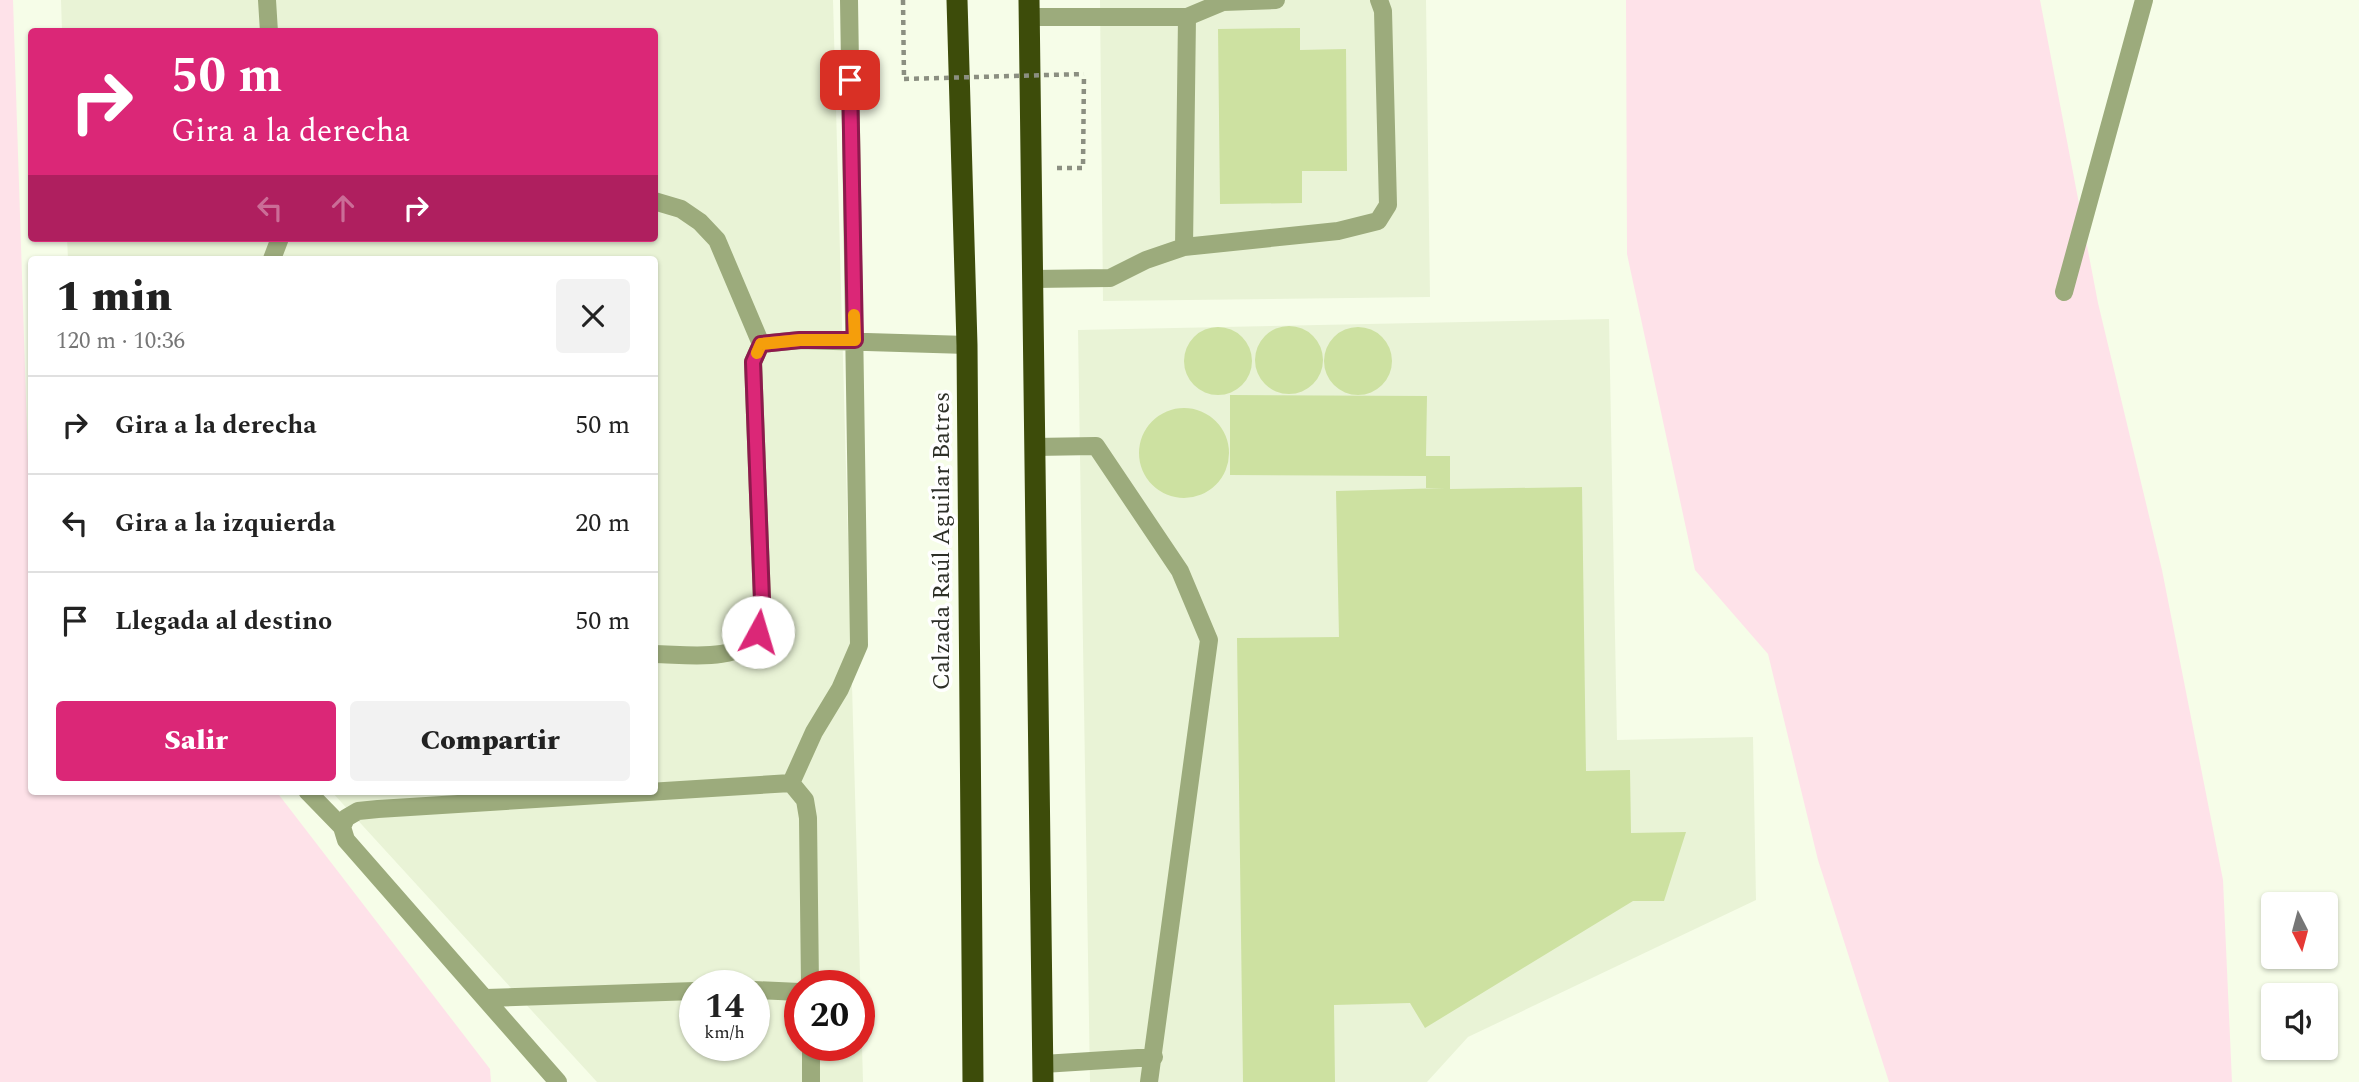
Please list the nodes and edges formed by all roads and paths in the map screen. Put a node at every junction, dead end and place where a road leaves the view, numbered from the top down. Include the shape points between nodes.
1 (267, 0) edge
2 (849, 0) edge
3 (903, 0) edge
4 (957, 0) edge
5 (1276, 0) edge
6 (1379, 0) edge
7 (2144, 0) edge
8 (1029, 9) edge
9 (1187, 17) junction
10 (269, 28) edge
11 (1083, 169) dead end
12 (658, 202) edge
13 (1184, 247) junction
14 (1033, 279) junction
15 (2064, 292) dead end
16 (855, 340) junction
17 (761, 344) junction
18 (967, 345) junction
19 (1034, 447) junction
20 (658, 654) edge
21 (791, 783) junction
22 (658, 791) edge
23 (311, 795) edge
24 (600, 795) edge
25 (342, 827) junction
26 (810, 970) edge
27 (679, 992) edge
28 (486, 998) junction
29 (1154, 1057) junction
30 (811, 1061) edge
31 (1043, 1073) edge
32 (558, 1082) edge
33 (811, 1082) edge
34 (973, 1082) edge
35 (1149, 1082) edge

1 - 10 street
2 - 16 street
3 - 11 path, bridge via 905,79 1084,74
4 - 18 highway, Calzada Raúl Aguilar Batres
5 - 9 street via 1223,2
6 - 13 street via 1383,11 1388,205 1378,221 1338,231
7 - 15 street
8 - 9 street
8 - 14 highway
9 - 13 street
12 - 17 street via 681,209 717,240
13 - 14 street via 1110,278
14 - 19 highway
16 - 17 street
16 - 18 street
16 - 21 street via 859,645
17 - 20 street via 753,362 762,600 758,632 743,648 726,654
18 - 34 highway, Calzada Raúl Aguilar Batres
19 - 29 street via 1096,446 1180,571 1209,640
19 - 31 highway
21 - 22 street
21 - 26 street via 805,800 808,818
23 - 25 street
24 - 25 street via 358,811 346,817
25 - 28 street via 346,840
27 - 28 street
28 - 32 street
29 - 31 street
29 - 35 street
30 - 33 street

